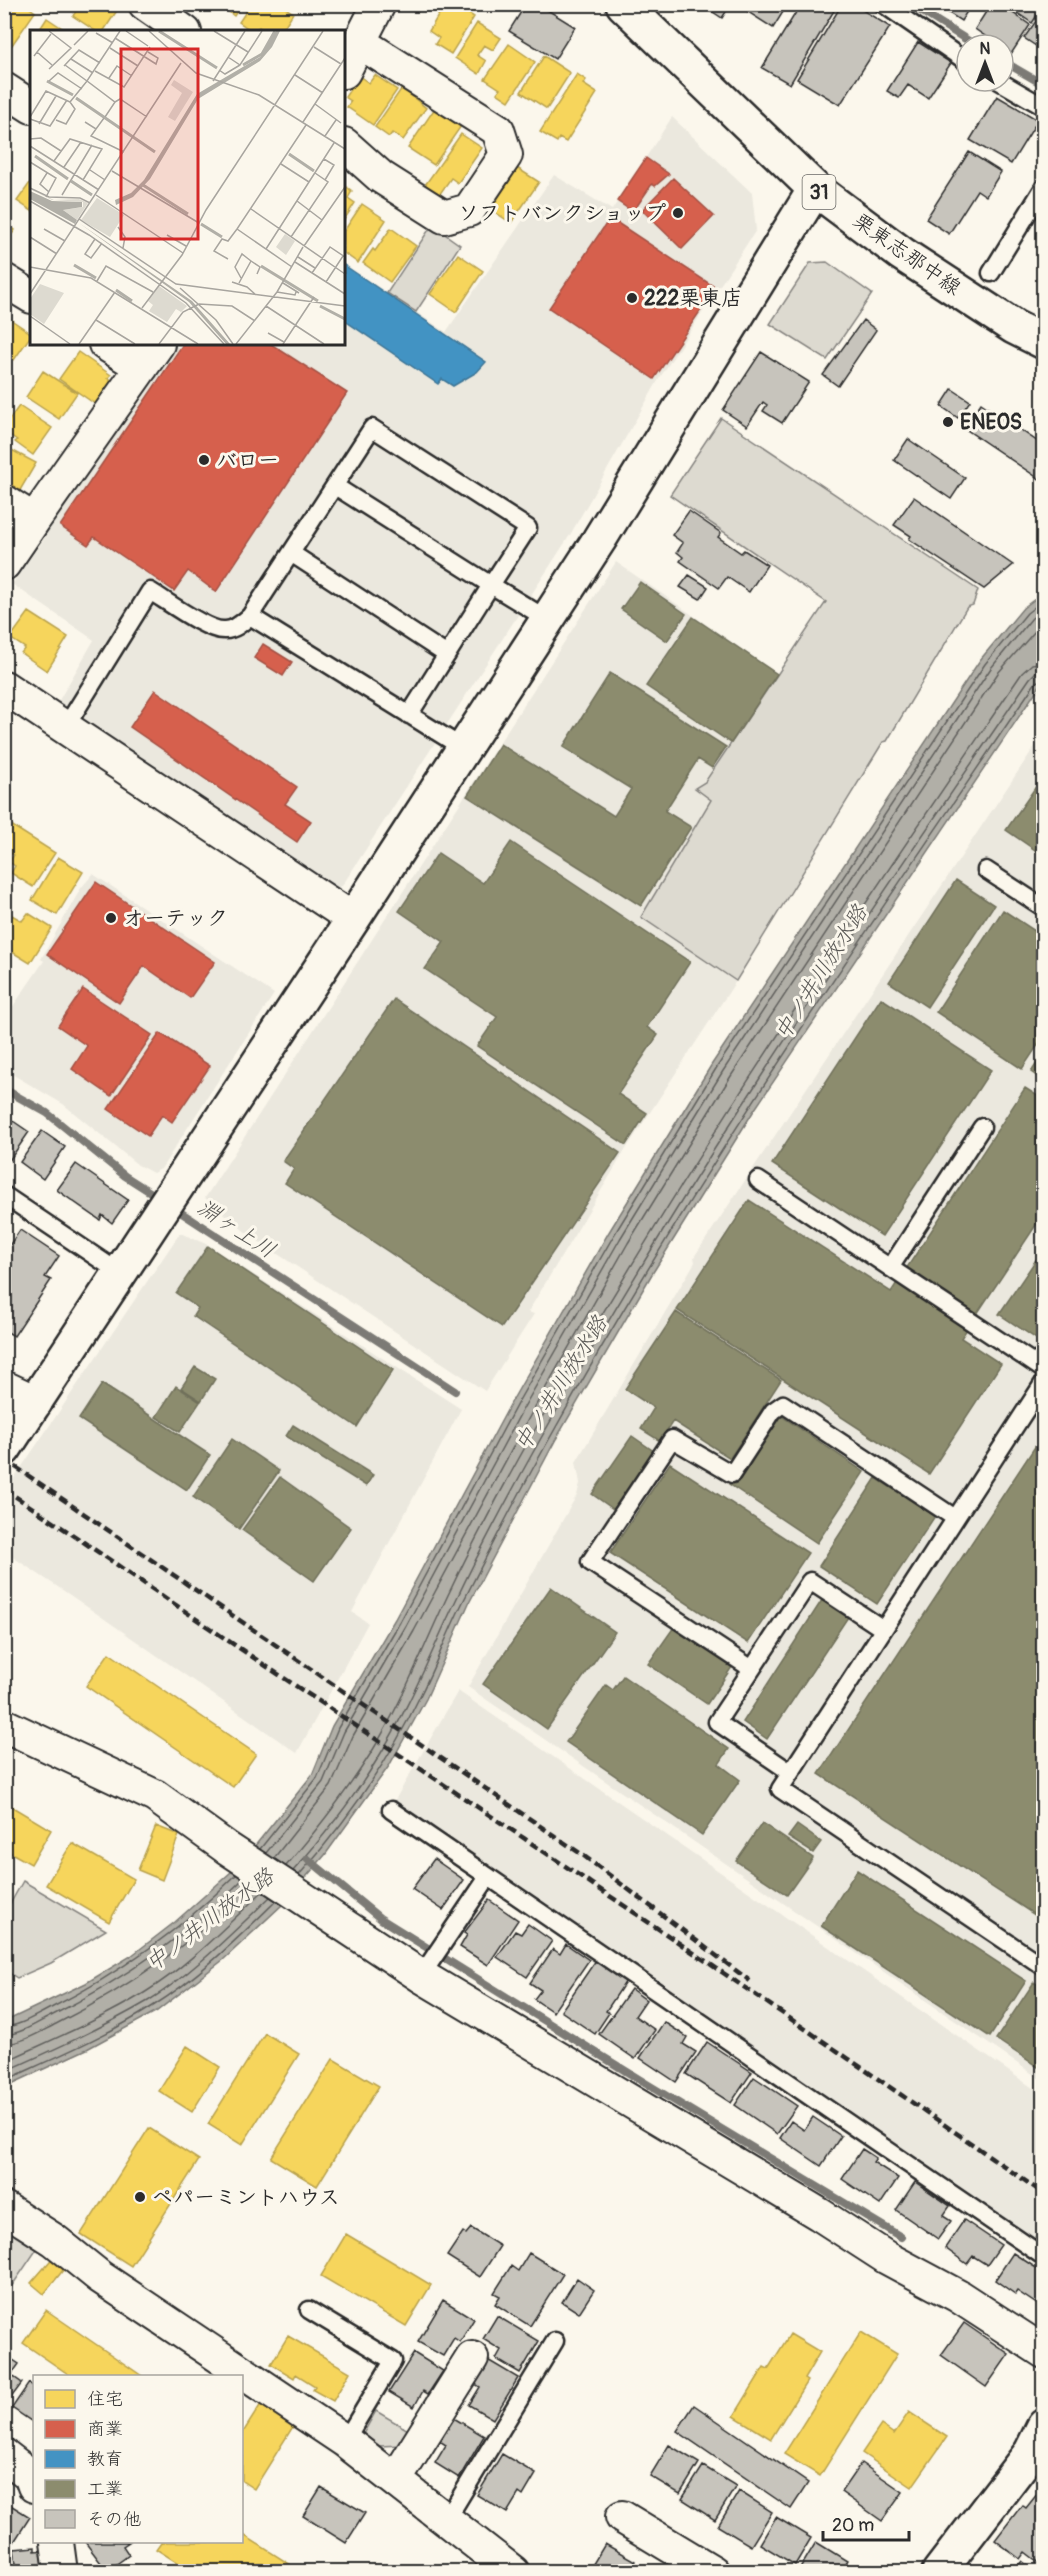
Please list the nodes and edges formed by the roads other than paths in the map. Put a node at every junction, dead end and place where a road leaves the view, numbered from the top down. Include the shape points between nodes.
1 (145, 4) edge
2 (379, 4) edge
3 (623, 4) edge
4 (883, 4) edge
5 (182, 30) edge
6 (361, 43) junction
7 (955, 54) edge
8 (345, 70) edge
9 (4, 89) edge
10 (1015, 90) edge
11 (30, 107) edge
12 (1044, 107) edge
13 (345, 145) edge
14 (1044, 187) edge
15 (815, 189) junction
16 (991, 273) dead end
17 (4, 280) edge
18 (30, 296) edge
19 (1044, 342) edge
20 (109, 345) edge
21 (150, 355) edge
22 (334, 486) junction
23 (4, 501) edge
24 (34, 520) junction
25 (291, 553) junction
26 (4, 564) edge
27 (491, 585) junction
28 (250, 616) junction
29 (547, 619) junction
30 (447, 655) junction
31 (4, 687) edge
32 (409, 715) junction
33 (64, 728) junction
34 (463, 748) junction
35 (986, 870) dead end
36 (1044, 908) edge
37 (353, 920) junction
38 (982, 1127) dead end
39 (758, 1180) dead end
40 (4, 1194) edge
41 (890, 1269) junction
42 (120, 1273) junction
43 (1044, 1370) edge
44 (1044, 1382) edge
45 (4, 1387) edge
46 (36, 1402) junction
47 (4, 1449) edge
48 (955, 1518) junction
49 (883, 1629) junction
50 (752, 1669) junction
51 (4, 1725) edge
52 (790, 1772) junction
53 (391, 1810) dead end
54 (488, 1877) junction
55 (1044, 1967) edge
56 (421, 1976) junction
57 (4, 2208) edge
58 (1044, 2257) edge
59 (309, 2310) dead end
60 (555, 2341) dead end
61 (1044, 2352) edge
62 (472, 2358) dead end
63 (1044, 2426) edge
64 (345, 2441) junction
65 (4, 2455) edge
66 (396, 2479) junction
67 (33, 2483) edge
68 (622, 2517) dead end
69 (447, 2519) junction
70 (57, 2543) edge
71 (61, 2571) edge
72 (513, 2571) edge
73 (713, 2571) edge
74 (939, 2571) edge

1 - 5 street
2 - 6 street
3 - 15 street, 栗東志那中線 / 31
4 - 7 lane
6 - 8 street
6 - 13 street via 498,130 506,156 469,210 444,217 381,177
9 - 11 street
10 - 12 lane
14 - 16 lane
15 - 19 street, 栗東志那中線 / 31 via 902,254 1014,327
15 - 29 street
17 - 18 street
20 - 21 street
21 - 24 street
22 - 25 lane
22 - 27 lane
22 - 27 lane via 372,428 528,528
23 - 24 street
24 - 26 street
25 - 28 lane
25 - 30 lane
27 - 29 lane
27 - 30 lane
28 - 32 lane
28 - 33 lane via 225,631 209,626 150,591
29 - 34 street
30 - 32 lane
31 - 33 street
32 - 34 lane
33 - 37 street
34 - 37 street
35 - 36 lane
37 - 42 street
38 - 41 lane
39 - 41 lane
40 - 42 lane
41 - 43 lane
42 - 46 street
44 - 48 lane
45 - 46 street
46 - 47 street
48 - 49 lane
48 - 50 lane via 783,1404 773,1411 732,1474 672,1438 591,1562
49 - 50 lane via 810,1581
49 - 52 lane
50 - 52 lane via 717,1722
51 - 56 street via 154,1796
52 - 55 lane via 780,1789
53 - 54 lane
54 - 56 lane
54 - 58 lane
56 - 61 street via 887,2258 958,2296
57 - 64 street
59 - 64 lane via 393,2361
60 - 69 lane
62 - 66 street
63 - 74 street via 1032,2452
64 - 66 street
65 - 67 street via 30,2475
66 - 69 street
68 - 73 street
69 - 72 street
70 - 71 street

